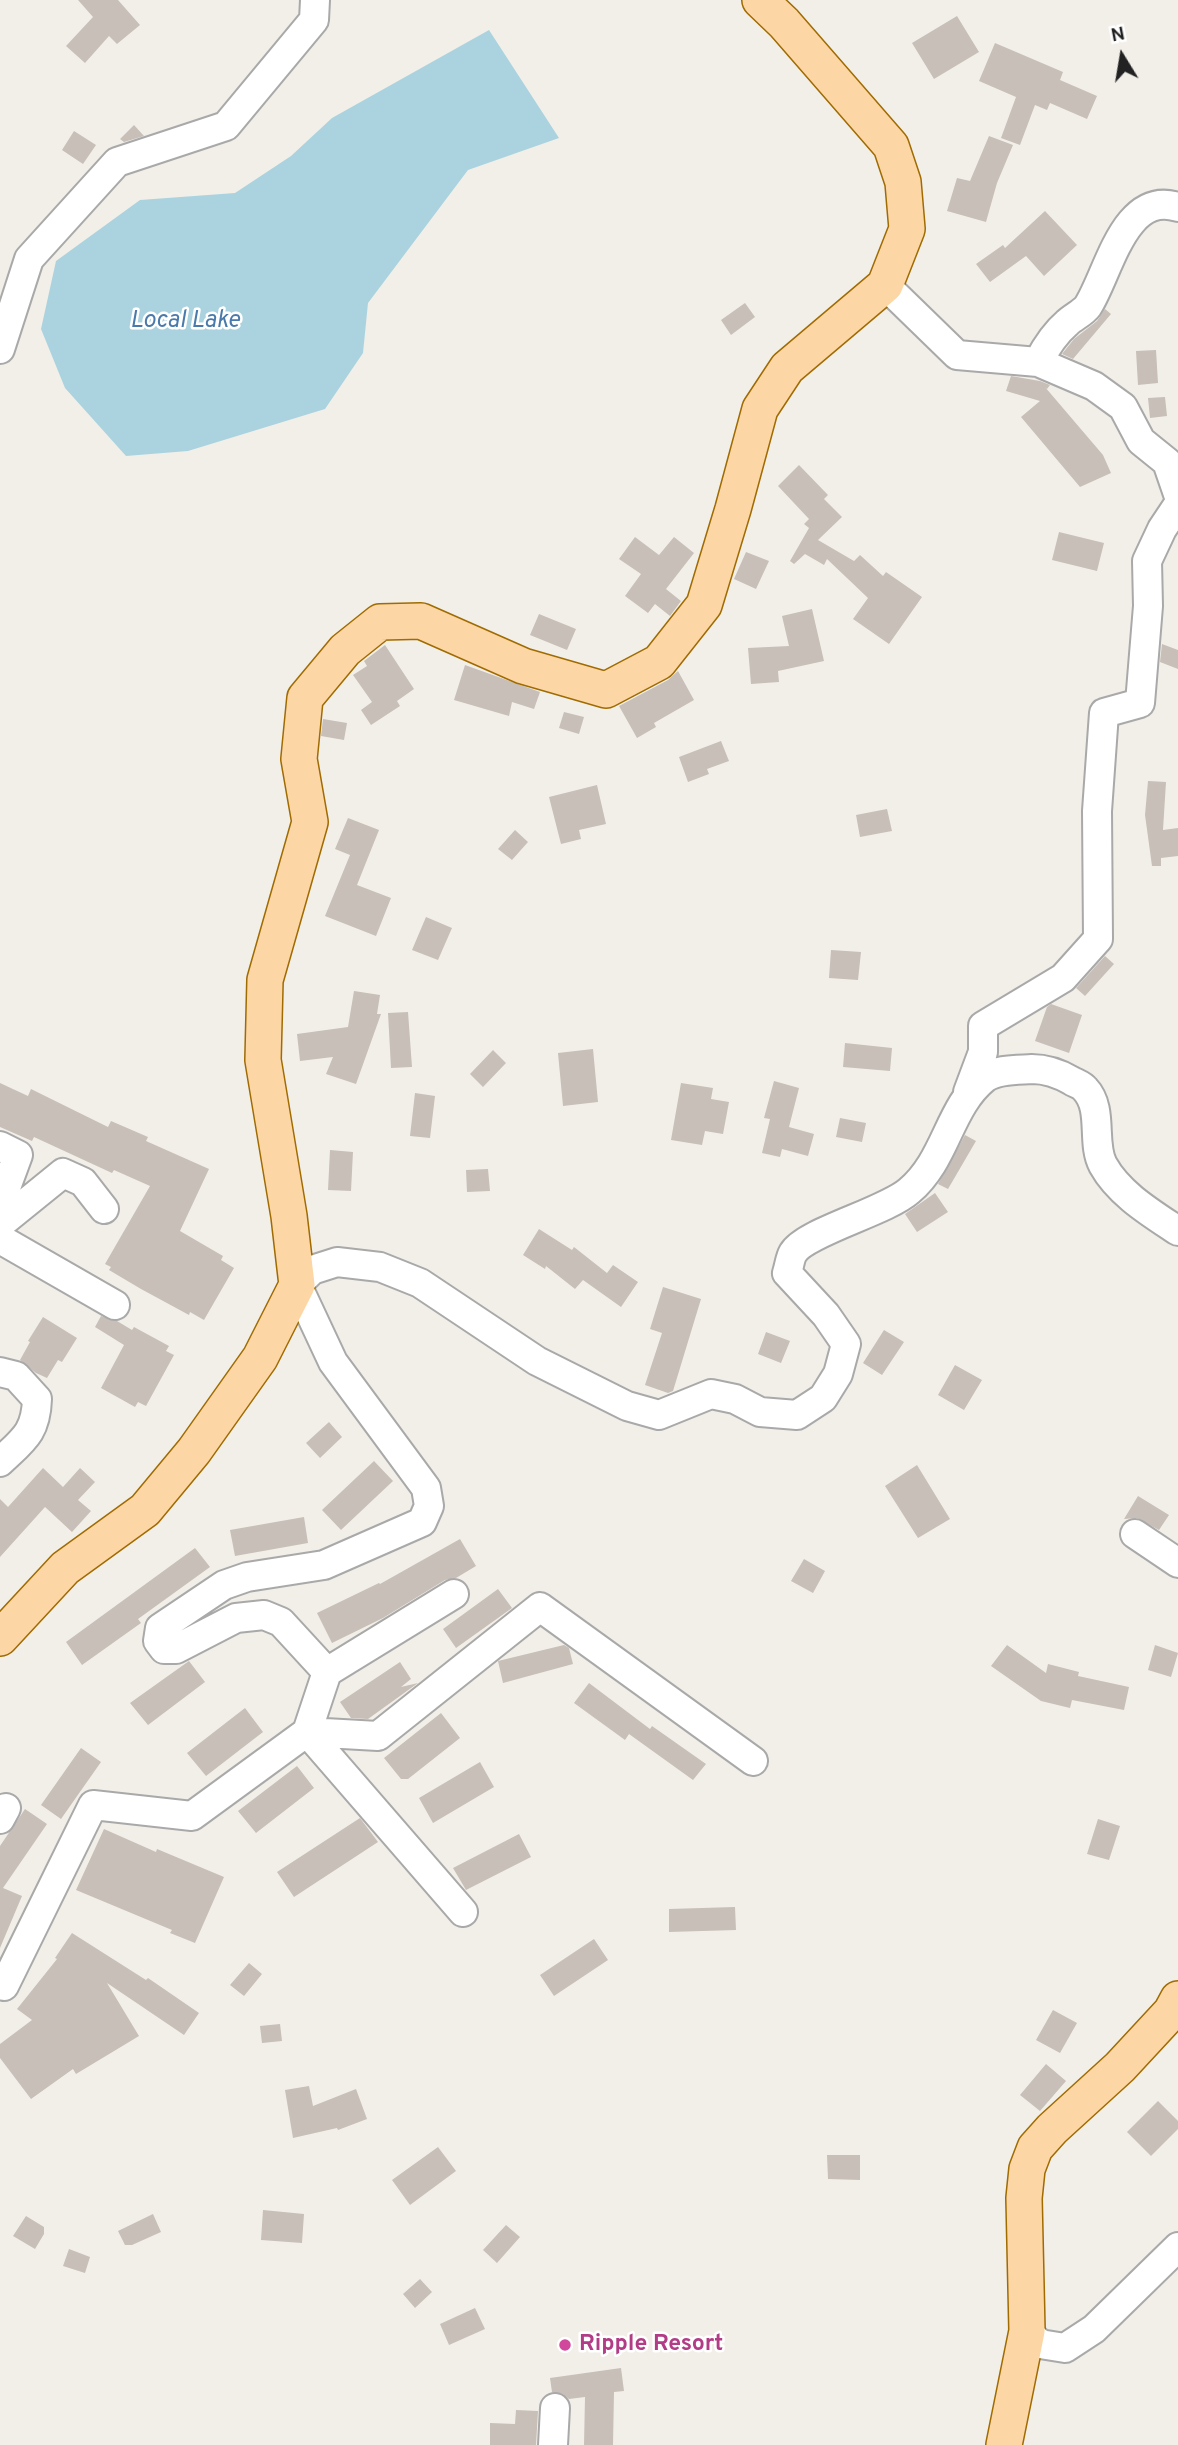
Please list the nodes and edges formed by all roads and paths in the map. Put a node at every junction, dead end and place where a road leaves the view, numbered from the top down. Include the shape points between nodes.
1 (315, 0) edge
2 (760, 0) edge
3 (1178, 208) edge
4 (885, 285) junction
5 (0, 349) edge
6 (1038, 362) junction
7 (1178, 494) edge
8 (1178, 505) edge
9 (967, 1095) junction
10 (0, 1146) edge
11 (0, 1204) edge
12 (104, 1209) dead end
13 (0, 1224) edge
14 (1178, 1231) edge
15 (0, 1239) edge
16 (296, 1286) junction
17 (115, 1305) dead end
18 (0, 1372) edge
19 (0, 1462) edge
20 (1135, 1534) dead end
21 (1178, 1563) edge
22 (454, 1594) dead end
23 (0, 1638) edge
24 (327, 1672) junction
25 (307, 1732) junction
26 (753, 1761) dead end
27 (463, 1912) dead end
28 (0, 1985) edge
29 (1178, 1999) edge
30 (1178, 2247) edge
31 (1027, 2331) junction
32 (555, 2408) dead end
33 (553, 2445) edge
34 (1004, 2445) edge

1 - 5 street via 314,20 226,126 117,162 55,230 29,259
2 - 4 main road via 891,146 903,182 907,229
3 - 6 street via 1169,205 1141,211 1121,234 1086,309 1049,341
4 - 6 street via 957,355
4 - 16 main road via 787,368 760,409 704,605 659,662 606,690 523,666 421,621 380,622 345,650 305,698 299,759 310,822 265,981 263,1060
6 - 7 street via 1094,386 1123,407 1141,441 1167,462
8 - 9 street via 1147,562 1140,703 1104,713 1097,810 1098,939 1063,978 983,1026 983,1052
9 - 14 street via 988,1076 1012,1070 1041,1069 1086,1089 1096,1111 1102,1163 1132,1199
9 - 16 street via 932,1168 908,1193 812,1237 794,1251 787,1273 826,1315 845,1344 838,1374 823,1398 797,1415 760,1412 735,1399 711,1394 659,1415 627,1406 537,1361 420,1283 380,1267 337,1262 313,1270
10 - 11 street via 18,1155
12 - 13 street via 83,1182 63,1173
15 - 17 street
16 - 23 main road via 260,1358 145,1510 65,1568
16 - 24 street via 332,1362 426,1488 429,1506 422,1522 324,1565 223,1585 160,1628 158,1641 164,1649 176,1649 236,1618 264,1615 281,1622
18 - 19 street via 16,1376 37,1399 36,1420
20 - 21 street
22 - 24 street
24 - 25 street
25 - 26 street via 378,1736 540,1607
25 - 27 street
25 - 28 street via 192,1816 93,1805 4,1986
29 - 31 main road via 1120,2067 1035,2148 1024,2198
30 - 31 street via 1094,2329 1065,2348 1040,2344
31 - 34 main road
32 - 33 street

